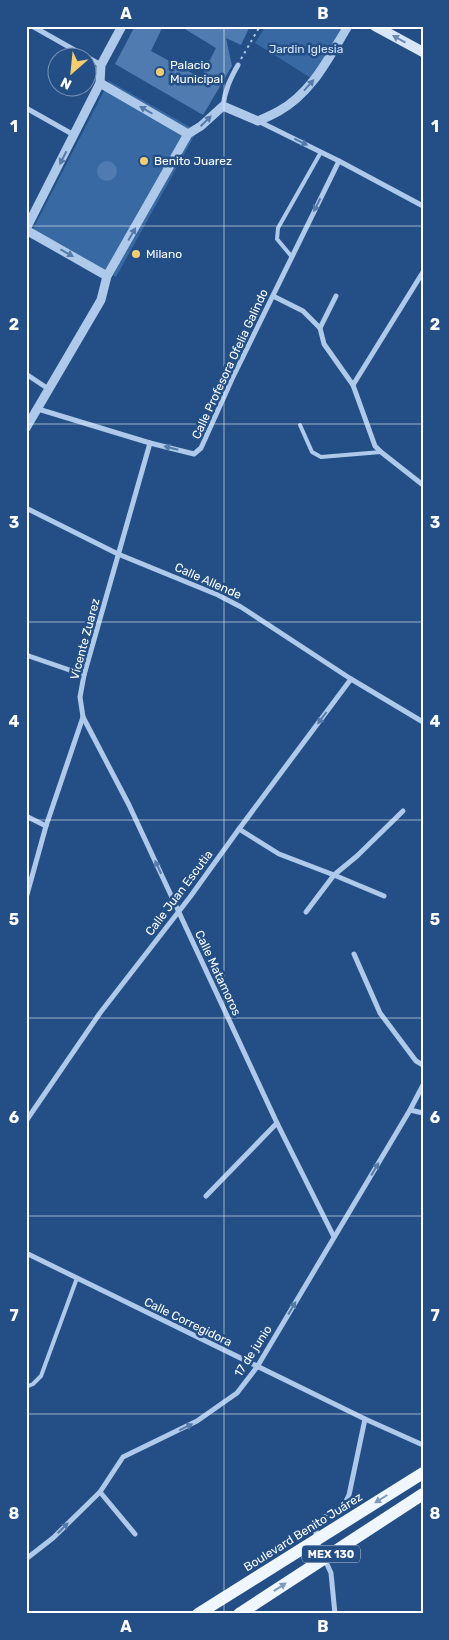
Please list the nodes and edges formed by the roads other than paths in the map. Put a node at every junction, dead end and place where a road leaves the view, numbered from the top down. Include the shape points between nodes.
1 (32, 26) edge
2 (122, 26) edge
3 (348, 26) edge
4 (375, 26) edge
5 (423, 52) edge
6 (101, 65) junction
7 (238, 65) road end
8 (100, 83) junction
9 (223, 106) junction
10 (26, 108) edge
11 (258, 121) junction
12 (188, 134) junction
13 (74, 135) junction
14 (321, 152) junction
15 (339, 161) junction
16 (423, 206) edge
17 (26, 230) edge
18 (292, 257) junction
19 (423, 272) edge
20 (107, 276) junction
21 (273, 296) junction
22 (336, 296) dead end
23 (320, 328) junction
24 (26, 374) edge
25 (354, 384) junction
26 (50, 390) junction
27 (38, 409) junction
28 (300, 425) dead end
29 (26, 428) edge
30 (150, 442) junction
31 (381, 452) junction
32 (423, 485) edge
33 (26, 508) edge
34 (118, 554) junction
35 (26, 656) edge
36 (84, 675) junction
37 (352, 679) junction
38 (83, 717) junction
39 (423, 722) edge
40 (402, 811) dead end
41 (26, 816) edge
42 (46, 826) junction
43 (239, 829) junction
44 (334, 875) junction
45 (384, 896) dead end
46 (26, 898) edge
47 (179, 912) junction
48 (306, 912) dead end
49 (354, 954) dead end
50 (423, 1065) edge
51 (423, 1085) edge
52 (410, 1110) junction
53 (423, 1113) edge
54 (26, 1121) edge
55 (277, 1124) junction
56 (206, 1196) dead end
57 (334, 1237) junction
58 (26, 1253) edge
59 (77, 1278) junction
60 (257, 1367) junction
61 (26, 1386) edge
62 (365, 1419) junction
63 (423, 1445) edge
64 (423, 1474) edge
65 (100, 1492) junction
66 (423, 1494) edge
67 (134, 1534) dead end
68 (316, 1540) junction
69 (324, 1558) junction
70 (26, 1559) edge
71 (198, 1614) edge
72 (239, 1614) edge
73 (335, 1614) edge

1 - 6 street
2 - 6 street
11 -> 3 street via 280,111 300,95 316,78
5 -> 4 main road
6 - 8 street
7 - 9 street via 229,81
12 -> 8 street
8 - 13 street
9 - 11 street
12 -> 9 street
10 - 13 street
11 -> 14 street
20 -> 12 street
13 -> 17 street
14 - 15 street
14 - 18 lane via 278,228 277,239
15 - 16 street
15 -> 18 street, Calle Profesora Ofelia Galindo
17 -> 20 street
18 - 21 street, Calle Profesora Ofelia Galindo
19 - 25 street
20 - 26 street via 101,300
21 - 23 street via 303,311
21 -> 30 street, Calle Profesora Ofelia Galindo via 201,448 194,454
22 - 23 street
23 - 25 street via 324,344
24 - 26 street
25 - 31 street via 375,446
26 - 27 street
27 - 29 street
27 - 30 street, Calle Profesora Ofelia Galindo
28 - 31 lane via 312,452 321,457
30 - 34 street, Vicente Zuarez
31 - 32 street
33 - 34 street, Calle Allende
34 - 36 street, Vicente Zuarez
34 - 37 street, Calle Allende via 218,595
35 - 36 street
36 - 38 street, Vicente Zuarez via 80,697
37 - 39 street, Calle Allende
37 -> 43 street, Calle Juan Escutia
38 - 42 street, Vicente Zuarez
47 -> 38 street, Calle Matamoros
40 - 44 street
41 - 42 street
42 - 46 street, Vicente Zuarez
43 - 44 street via 279,854
43 - 47 street, Calle Juan Escutia
44 - 45 street
44 - 48 street
47 - 54 street, Calle Juan Escutia via 100,1013
47 - 55 street, Calle Matamoros
49 - 50 street via 380,1013 416,1061
51 - 52 street, 17 de junio
52 - 53 street
57 -> 52 street, 17 de junio
55 - 56 street
55 - 57 street, Calle Matamoros
60 -> 57 street, 17 de junio
58 - 59 street, Calle Corregidora
59 - 60 street, Calle Corregidora
59 - 61 lane via 42,1376
60 - 62 street, Calle Corregidora
65 -> 60 street, 17 de junio via 123,1457 197,1421 236,1393
62 - 63 street, Calle Corregidora
62 - 68 street via 349,1495 344,1505 323,1518 316,1527
64 -> 68 main road, Boulevard Benito Juárez / MEX 130
65 - 67 street
70 -> 65 street, 17 de junio
66 - 69 main road, MEX 130
68 - 69 street
68 - 71 main road, Boulevard Benito Juárez / MEX 130
72 -> 69 main road, MEX 130
69 - 73 street via 331,1573

